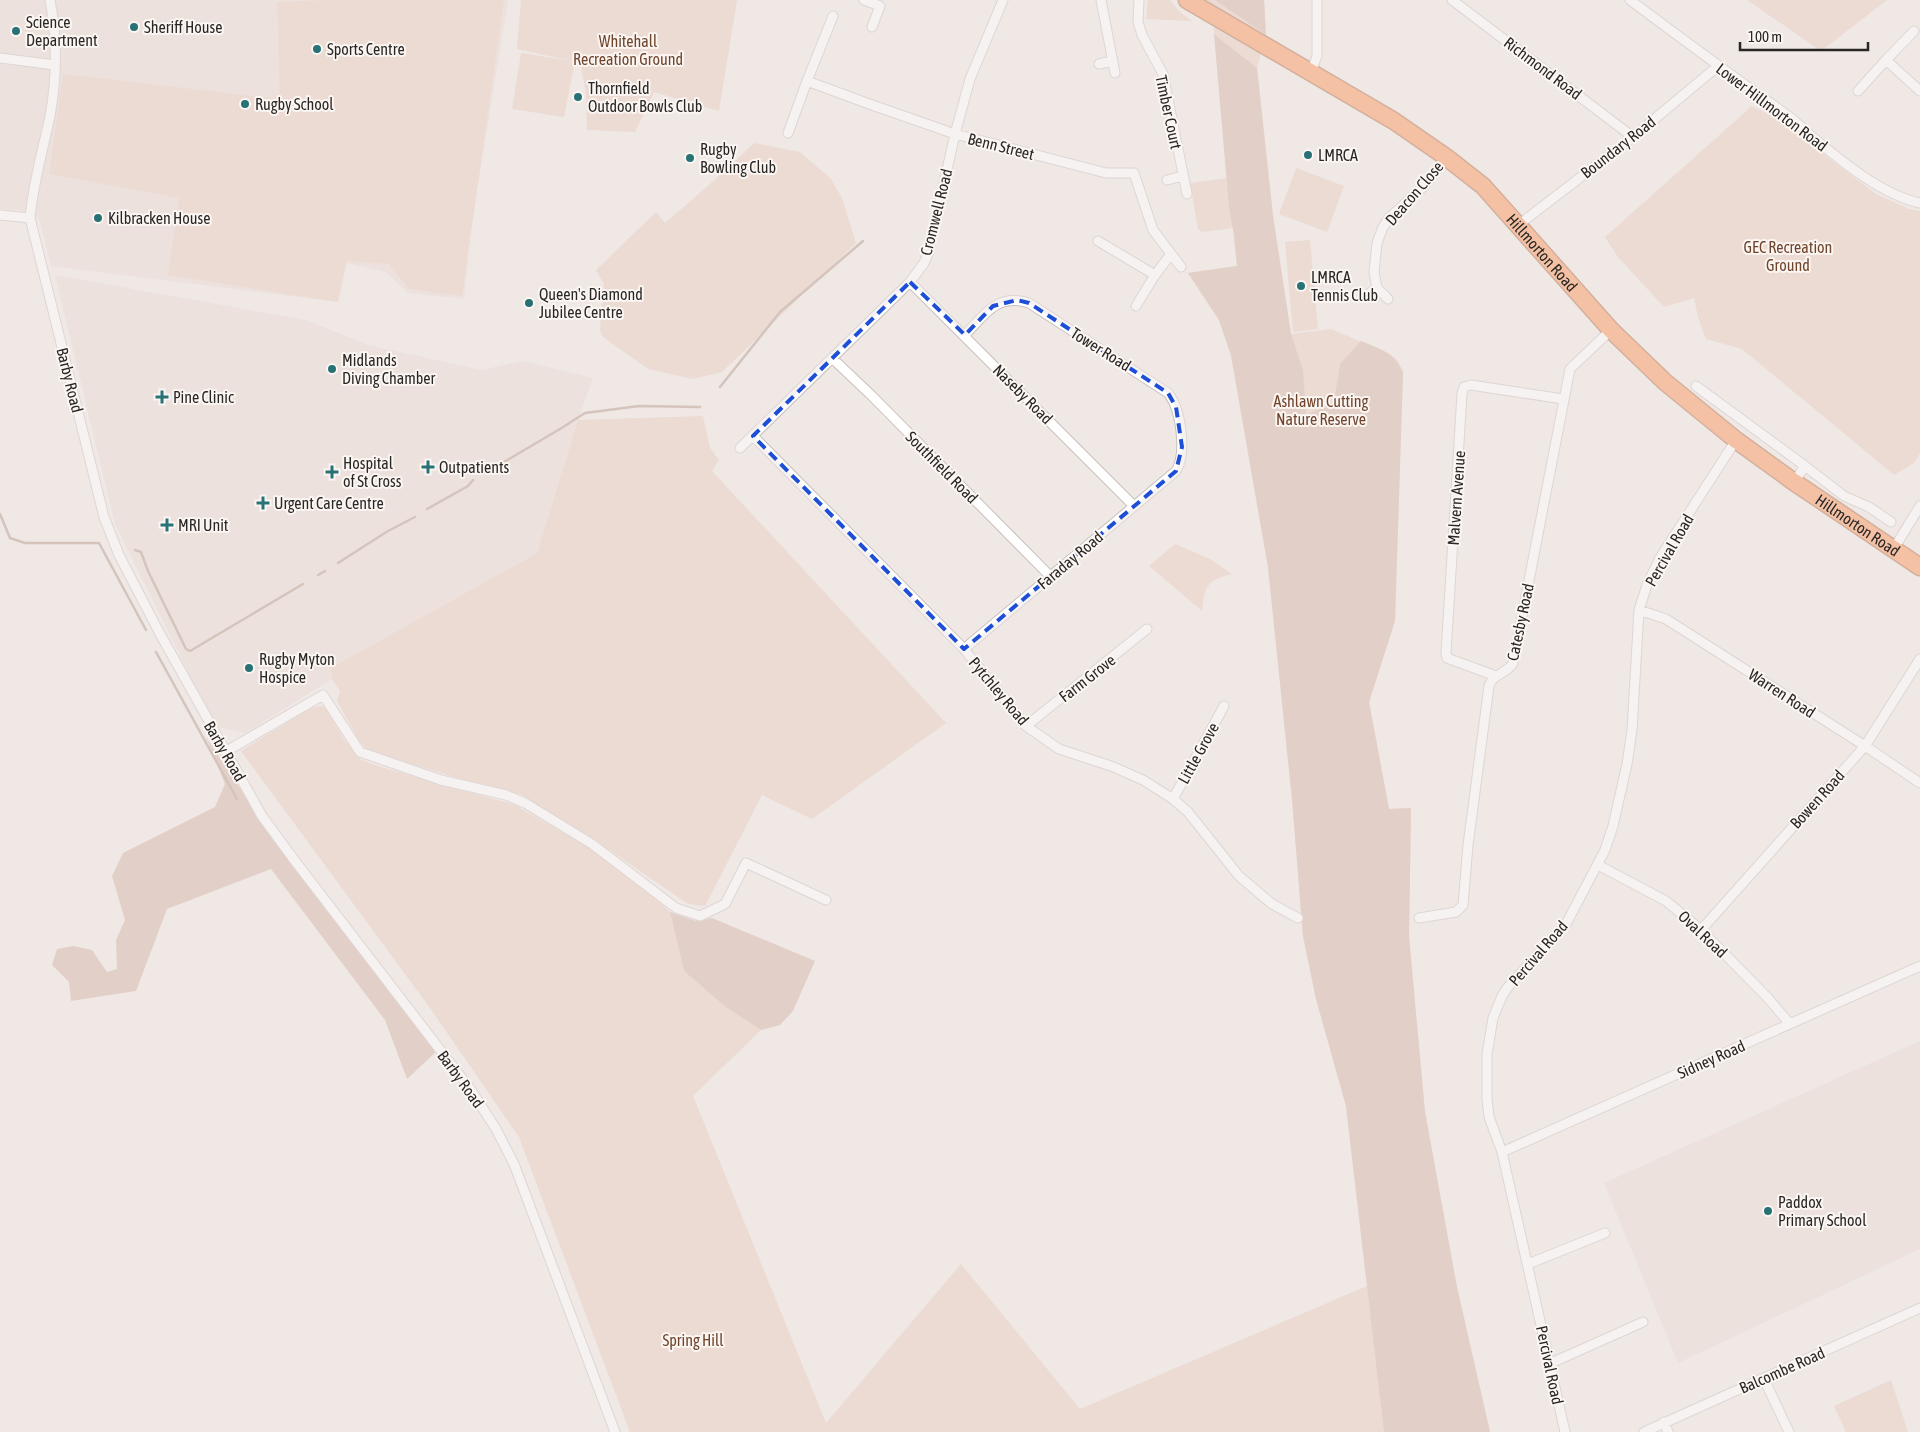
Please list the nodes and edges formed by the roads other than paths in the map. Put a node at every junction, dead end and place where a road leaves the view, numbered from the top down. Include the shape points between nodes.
1 (50, 0) edge
2 (864, 0) edge
3 (1003, 0) edge
4 (1101, 0) edge
5 (1139, 0) edge
6 (1186, 0) edge
7 (1317, 0) edge
8 (1452, 0) edge
9 (1634, 1) edge
10 (833, 16) dead end
11 (872, 27) dead end
12 (1914, 31) dead end
13 (0, 58) edge
14 (1886, 60) junction
15 (1113, 61) junction
16 (1099, 64) dead end
17 (55, 65) junction
18 (1718, 66) junction
19 (1115, 72) dead end
20 (1311, 72) junction
21 (807, 81) junction
22 (1858, 91) dead end
23 (1920, 91) edge
24 (788, 133) dead end
25 (955, 134) junction
26 (1633, 137) junction
27 (1446, 157) junction
28 (1179, 172) junction
29 (1167, 180) dead end
30 (1187, 194) dead end
31 (1920, 203) edge
32 (0, 215) edge
33 (30, 218) junction
34 (1517, 226) junction
35 (1098, 241) dead end
36 (1171, 254) junction
37 (1181, 267) dead end
38 (1155, 275) junction
39 (910, 282) junction
40 (1377, 288) junction
41 (1366, 296) dead end
42 (1388, 299) dead end
43 (1136, 306) dead end
44 (1610, 330) junction
45 (964, 335) junction
46 (832, 358) junction
47 (1696, 386) dead end
48 (1563, 399) junction
49 (753, 436) junction
50 (1736, 440) junction
51 (740, 448) dead end
52 (1805, 466) junction
53 (1176, 471) joint
54 (1794, 482) junction
55 (1134, 506) junction
56 (1920, 506) edge
57 (1891, 522) dead end
58 (1893, 550) junction
59 (1920, 567) edge
60 (1051, 577) junction
61 (1639, 610) junction
62 (1147, 630) dead end
63 (964, 649) junction
64 (1920, 659) edge
65 (1496, 676) junction
66 (1224, 706) dead end
67 (1026, 726) junction
68 (1865, 746) junction
69 (225, 752) junction
70 (1920, 784) edge
71 (1172, 799) junction
72 (1598, 865) junction
73 (826, 900) dead end
74 (1298, 918) dead end
75 (1418, 918) dead end
76 (1701, 930) junction
77 (1920, 966) edge
78 (1790, 1024) junction
79 (1502, 1152) junction
80 (1605, 1233) dead end
81 (1528, 1264) junction
82 (1920, 1308) edge
83 (1643, 1322) dead end
84 (1550, 1364) junction
85 (1764, 1379) junction
86 (1664, 1422) junction
87 (615, 1432) edge
88 (1564, 1432) edge
89 (1644, 1432) edge
90 (1668, 1432) edge
91 (1789, 1432) edge

1 - 17 street, Barby Road
2 - 11 street via 880,6
3 - 25 street, Cromwell Road via 970,79
4 - 15 street
5 - 28 street, Timber Court via 1138,22 1142,35 1163,74
6 - 20 highway, Hillmorton Road
7 - 20 street via 1317,56
8 - 26 street, Richmond Road
9 - 18 street, Lower Hillmorton Road
10 - 21 street
12 - 14 street
13 - 17 street
14 - 22 street
14 - 23 street
15 - 16 street
15 - 19 street
17 - 33 street, Barby Road via 50,114
18 - 26 street, Boundary Road
18 - 31 street, Lower Hillmorton Road via 1879,187
20 - 27 highway, Hillmorton Road via 1394,121
21 - 24 street
21 - 25 street, Benn Street
25 - 36 street, Benn Street via 1106,173 1134,173 1152,230
25 - 39 street, Cromwell Road via 928,254
26 - 34 street, Boundary Road
27 - 34 highway, Hillmorton Road via 1483,186
27 - 40 street, Deacon Close via 1424,186 1383,227 1374,252
28 - 29 street
28 - 30 street, Timber Court
32 - 33 street
33 - 69 street, Barby Road via 104,517 114,544 159,632
34 - 44 highway, Hillmorton Road
35 - 38 street
36 - 37 street
36 - 38 street
38 - 43 street
39 - 45 street, Naseby Road
39 - 46 street, Cromwell Road
40 - 41 street
40 - 42 street
44 - 48 street, Catesby Road via 1570,369
44 - 50 highway, Hillmorton Road via 1665,382
45 - 53 street, Tower Road via 993,306 1017,300 1029,303 1152,381 1168,393 1176,407 1182,454
45 - 55 street, Naseby Road
46 - 49 street, Cromwell Road
46 - 60 street, Southfield Road
47 - 52 street, Hillmorton Road
48 - 65 street, Catesby Road via 1513,663 1510,669
48 - 65 street, Malvern Avenue via 1470,385 1464,387 1462,394 1446,653 1447,658
49 - 51 street, Cromwell Road
49 - 63 street, Pytchley Road
50 - 54 highway, Hillmorton Road
50 - 61 street, Percival Road via 1660,558
52 - 54 street
52 - 57 street, Hillmorton Road via 1844,496 1870,507
53 - 55 street, Faraday Road
54 - 58 highway, Hillmorton Road
55 - 60 street, Faraday Road
56 - 58 street
58 - 59 highway, Hillmorton Road
60 - 63 street, Faraday Road
61 - 68 street, Warren Road via 1666,619
61 - 72 street, Percival Road via 1634,714 1627,764 1613,826
62 - 67 street, Farm Grove
63 - 67 street, Pytchley Road
64 - 68 street, Bowen Road
65 - 75 street, Catesby Road via 1490,680 1487,692 1463,905 1456,912
66 - 71 street, Little Grove
67 - 71 street, Pytchley Road via 1059,749 1143,780
68 - 70 street, Warren Road
68 - 76 street, Bowen Road
69 - 73 street via 323,695 360,752 441,780 506,795 525,803 592,844 676,908 700,916 725,904 746,863
69 - 87 street, Barby Road via 270,827 471,1090 496,1129 514,1164
71 - 74 street, Pytchley Road via 1188,812 1239,876 1272,904
72 - 76 street, Oval Road via 1666,901
72 - 79 street, Percival Road via 1566,924 1508,987 1493,1018 1487,1054 1487,1099 1489,1117
76 - 78 street, Oval Road
77 - 78 street, Sidney Road
78 - 79 street, Sidney Road
79 - 81 street, Percival Road
80 - 81 street
81 - 84 street, Percival Road
82 - 85 street, Balcombe Road
83 - 84 street
84 - 88 street, Percival Road
85 - 86 street, Balcombe Road
85 - 91 street
86 - 89 street, Balcombe Road
86 - 90 street

